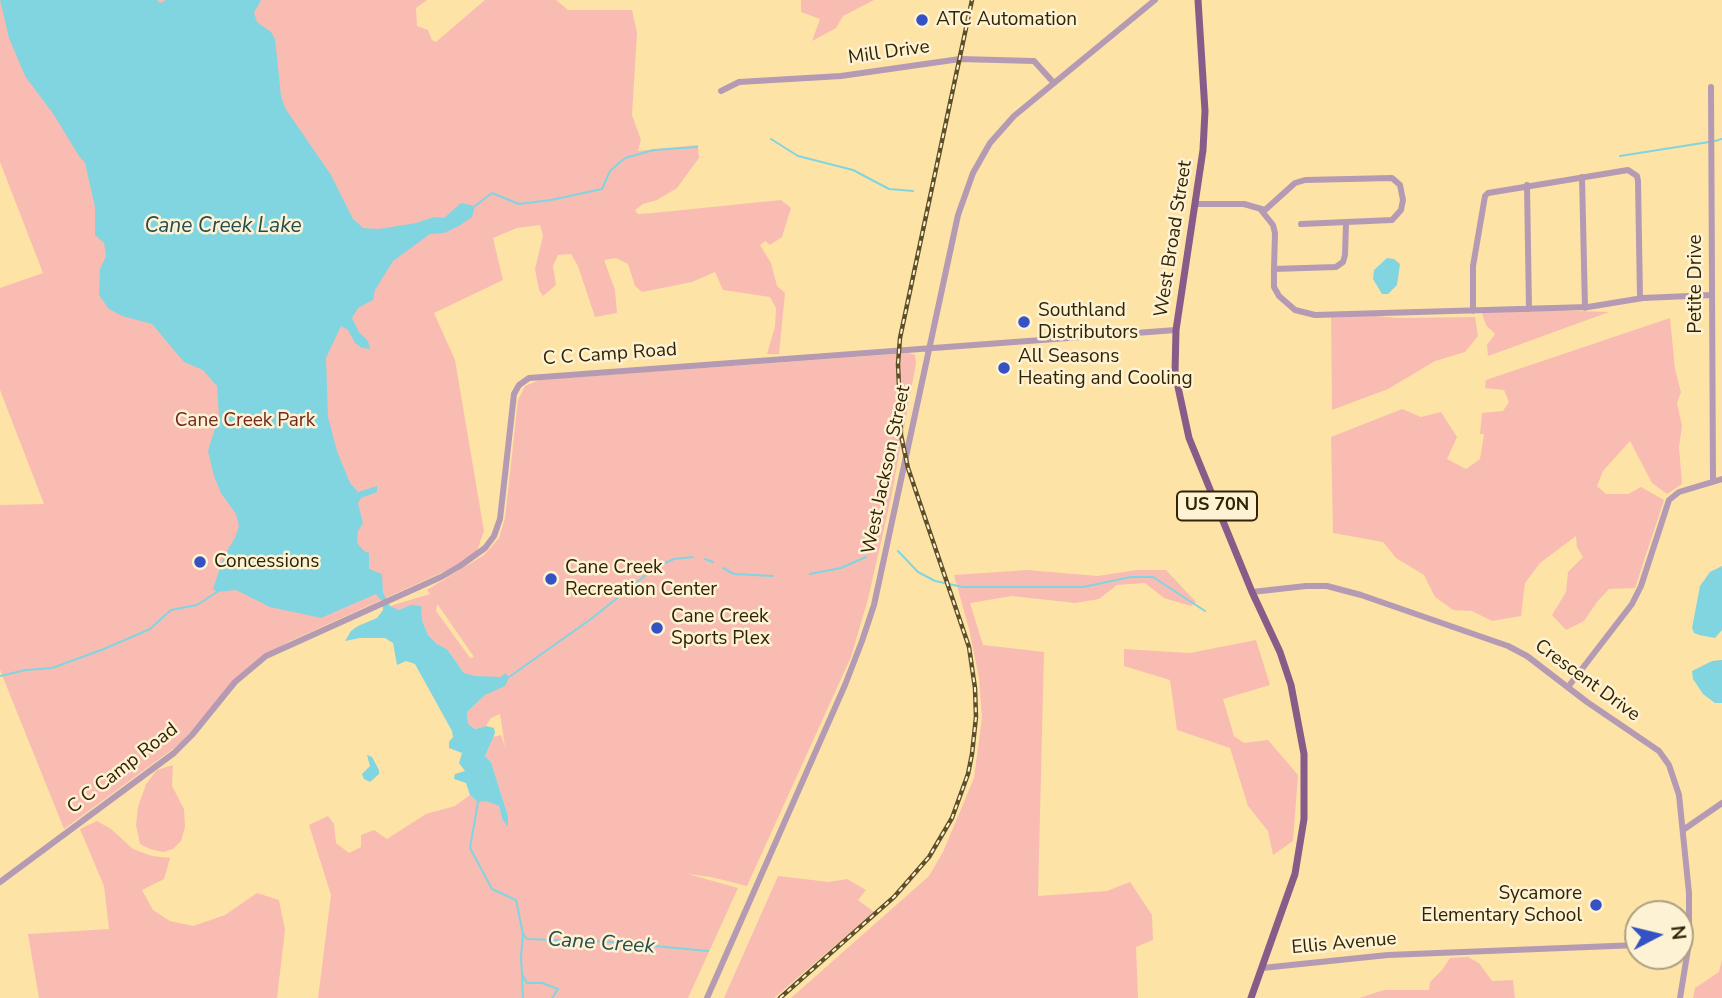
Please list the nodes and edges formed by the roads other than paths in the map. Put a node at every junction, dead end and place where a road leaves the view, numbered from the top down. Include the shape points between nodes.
1 (1155, 0) edge
2 (1196, 0) edge
3 (1053, 82) junction
4 (1712, 87) dead end
5 (721, 91) dead end
6 (1582, 177) junction
7 (1527, 185) junction
8 (1196, 204) junction
9 (1261, 210) junction
10 (1346, 223) junction
11 (1301, 224) dead end
12 (1274, 269) junction
13 (1712, 295) junction
14 (1640, 298) junction
15 (1585, 307) junction
16 (1529, 309) junction
17 (1473, 311) junction
18 (1176, 330) junction
19 (930, 349) junction
20 (1722, 479) edge
21 (1713, 481) junction
22 (1251, 592) junction
23 (1568, 687) junction
24 (1722, 803) edge
25 (1683, 830) junction
26 (0, 882) edge
27 (1689, 900) edge
28 (1624, 946) edge
29 (1262, 968) junction
30 (1684, 970) edge
31 (707, 998) edge
32 (1251, 998) edge
33 (1679, 998) edge

1 - 3 street, West Jackson Street
2 - 8 main road, West Broad Street / US 70N via 1205,111
3 - 5 street, Mill Drive via 1034,61 960,59 841,76 739,82
3 - 19 street, West Jackson Street via 990,143 973,173 958,215
4 - 13 street, Petite Drive
6 - 7 street
6 - 14 street via 1628,170 1637,176
6 - 15 street
7 - 16 street
7 - 17 street via 1490,191 1485,196 1473,265
8 - 9 street via 1244,204
8 - 18 main road, West Broad Street / US 70N
9 - 10 street via 1305,180 1392,178 1400,185 1403,200 1398,216
9 - 12 street via 1275,233
10 - 11 street
10 - 12 street via 1345,255 1336,267
12 - 17 street via 1279,296 1302,313
13 - 14 street
13 - 21 street, Petite Drive
14 - 15 street
15 - 16 street
16 - 17 street
18 - 19 street, C C Camp Road
18 - 22 main road, West Broad Street / US 70N via 1175,373 1189,438
19 - 26 street, C C Camp Road via 529,378 514,394 500,519 485,548 460,566 266,656 235,682 174,753
19 - 31 street, West Jackson Street via 874,605 862,641
20 - 21 street
21 - 23 street via 1678,492 1669,500 1632,604
22 - 23 street, Crescent Drive via 1327,586 1361,595 1508,646
22 - 29 main road, West Broad Street / US 70N via 1292,685 1304,754 1301,847
23 - 25 street, Crescent Drive via 1658,751 1675,779
24 - 25 street
25 - 27 street, Crescent Drive
28 - 29 street, Ellis Avenue via 1393,955
29 - 32 main road, West Broad Street / US 70N
30 - 33 street, Crescent Drive

